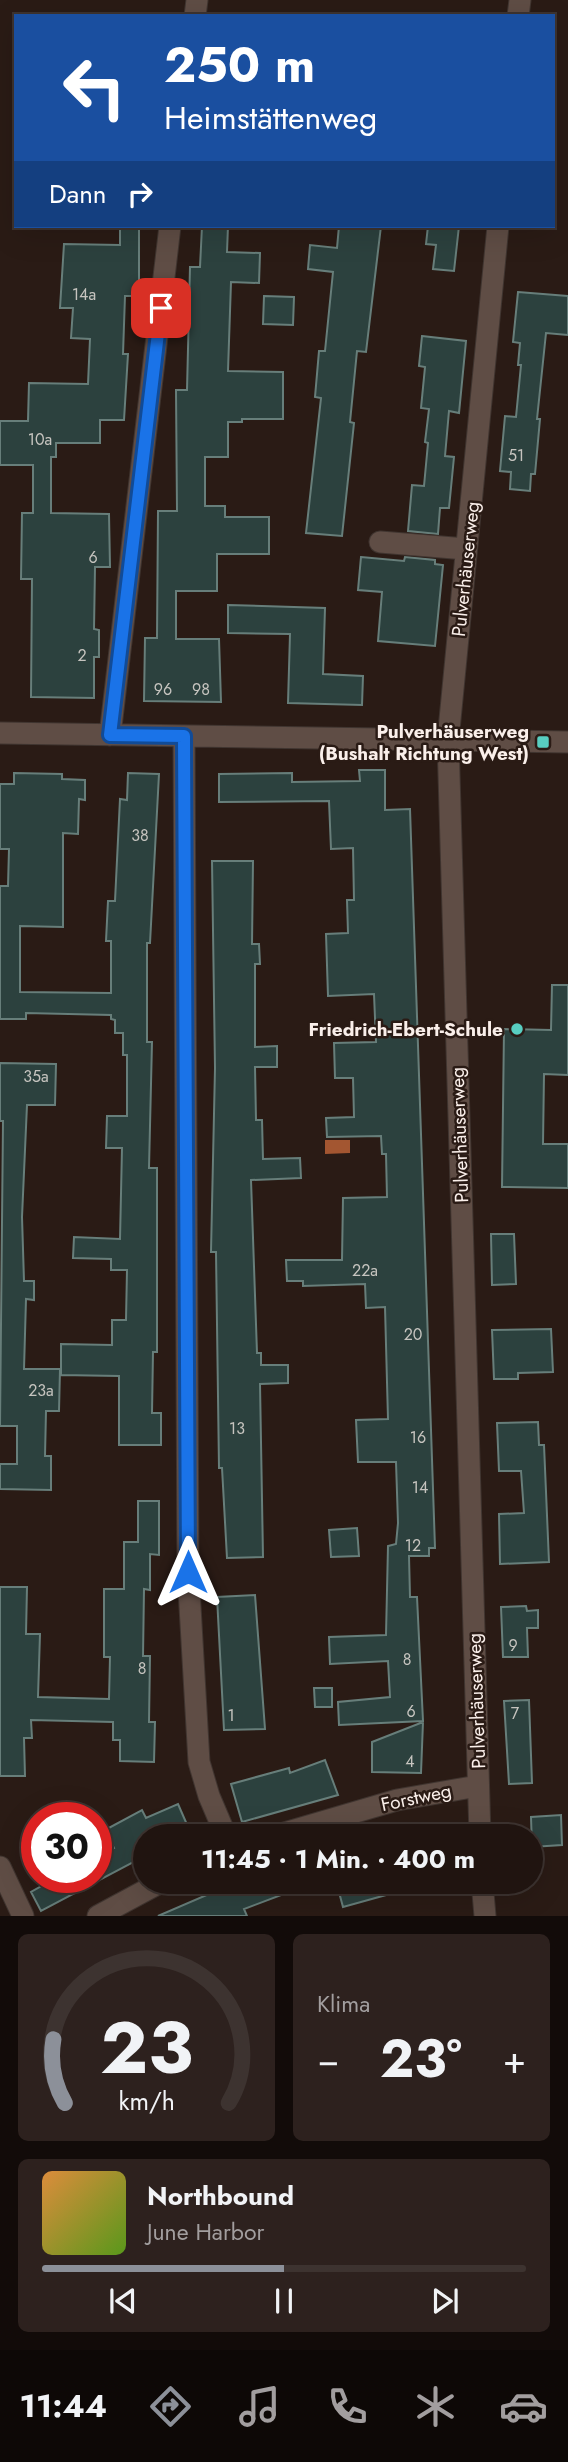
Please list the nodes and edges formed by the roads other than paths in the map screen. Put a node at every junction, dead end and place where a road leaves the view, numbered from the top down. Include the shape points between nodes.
1 (170, 228) edge
2 (498, 228) edge
3 (380, 542) dead end
4 (466, 549) junction
5 (0, 733) edge
6 (110, 735) junction
7 (184, 736) junction
8 (448, 740) junction
9 (568, 742) edge
10 (478, 1786) junction
11 (221, 1824) edge
12 (315, 1824) edge
13 (480, 1824) edge
14 (0, 1867) edge
15 (139, 1894) edge
16 (483, 1894) edge
17 (23, 1916) edge
18 (98, 1916) edge
19 (485, 1916) edge

1 - 6 street
2 - 4 street, Pulverhäuserweg
3 - 4 street
4 - 8 street, Pulverhäuserweg
5 - 6 street
6 - 7 street
7 - 8 street
7 - 11 street via 188,1572 200,1762
8 - 9 street
8 - 10 street, Pulverhäuserweg
10 - 12 street, Forstweg via 397,1800
10 - 13 street, Pulverhäuserweg
14 - 17 street
15 - 18 street
16 - 19 street

